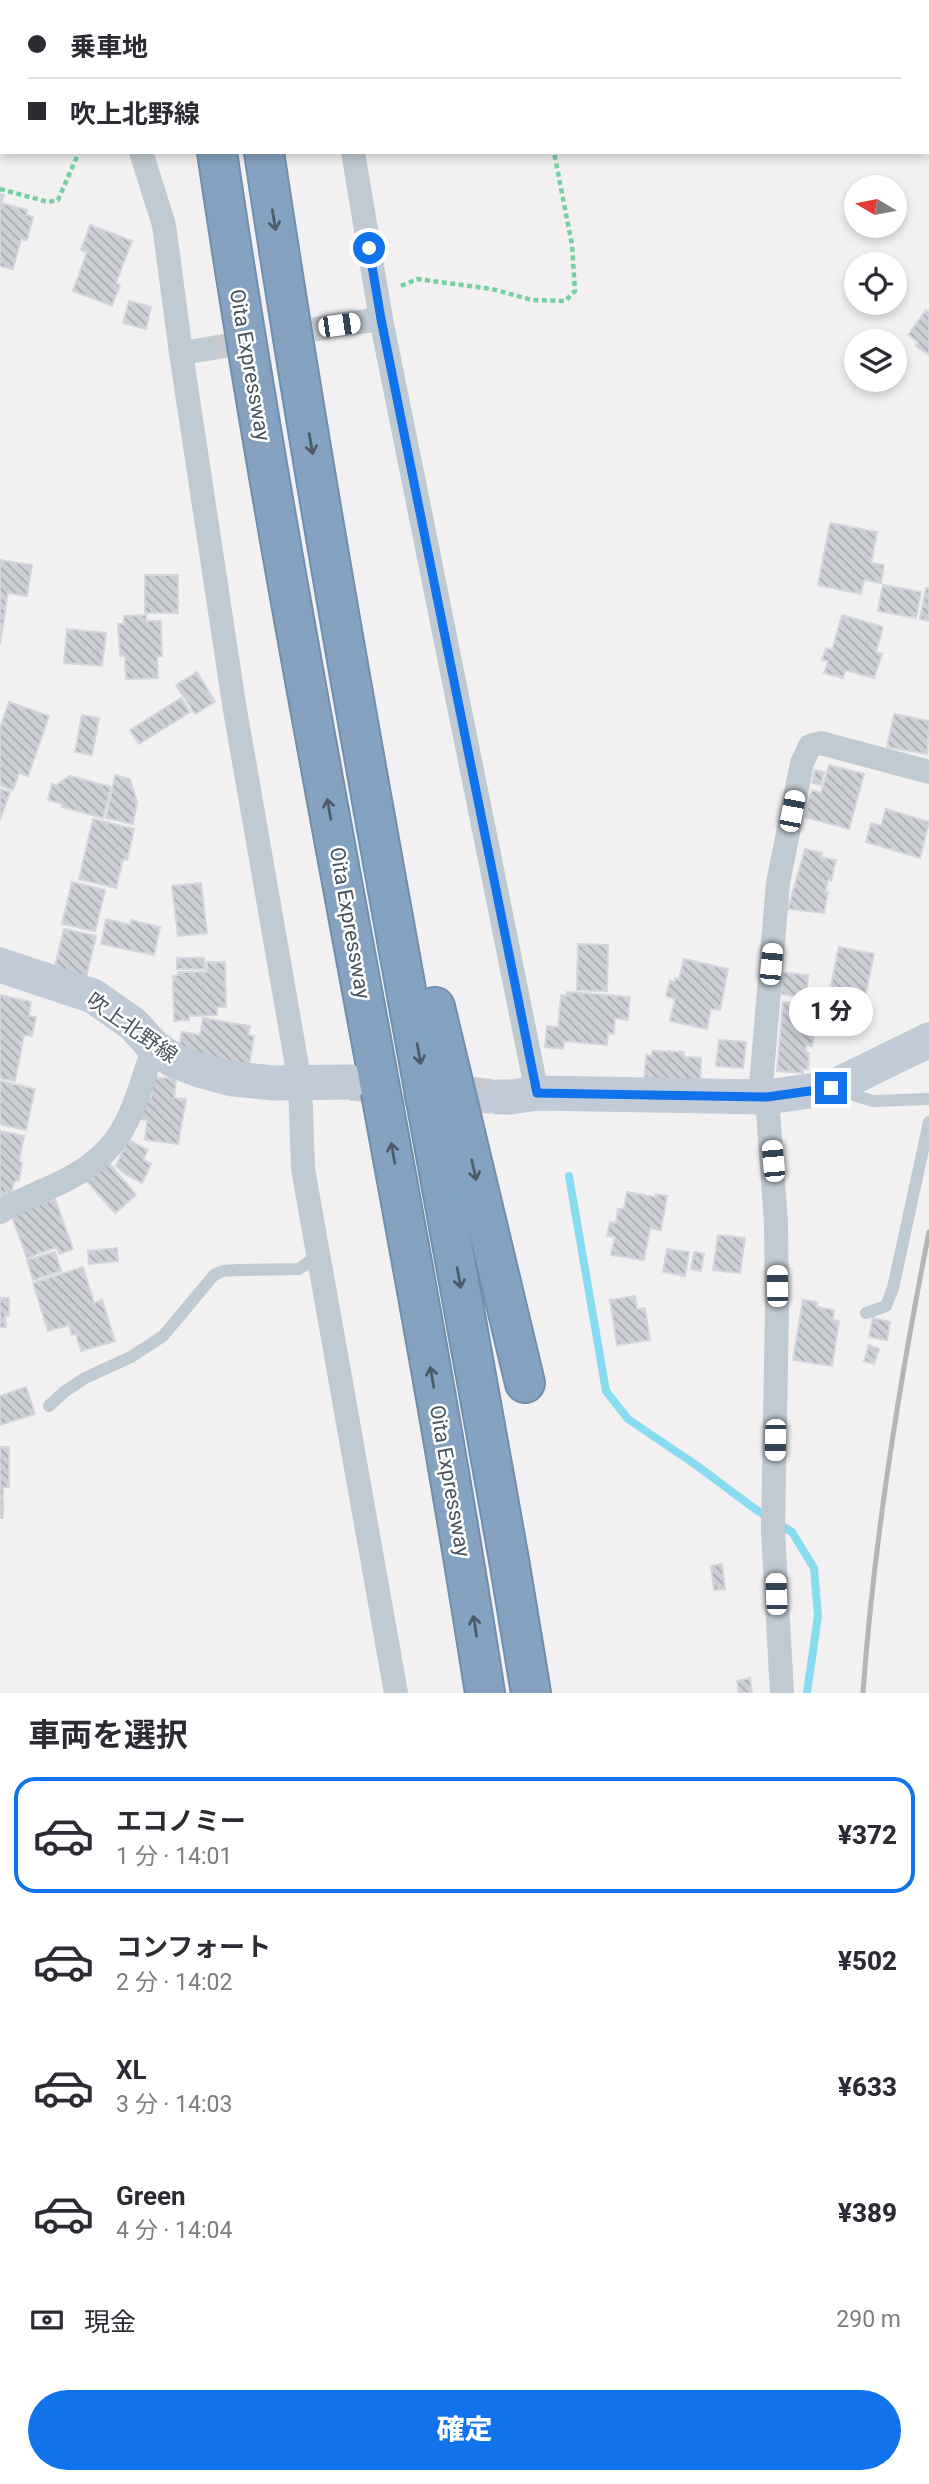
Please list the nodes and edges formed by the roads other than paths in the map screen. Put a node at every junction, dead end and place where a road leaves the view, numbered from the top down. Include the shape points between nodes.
1 (142, 154) edge
2 (217, 154) edge
3 (264, 154) edge
4 (353, 154) edge
5 (379, 307) junction
6 (339, 325) tunnel mouth
7 (207, 349) tunnel mouth
8 (181, 353) junction
9 (342, 628) junction
10 (929, 772) edge
11 (0, 965) edge
12 (929, 1040) edge
13 (154, 1047) junction
14 (349, 1082) tunnel mouth
15 (300, 1083) junction
16 (831, 1088) junction
17 (537, 1093) junction
18 (498, 1097) tunnel mouth
19 (763, 1097) junction
20 (929, 1099) edge
21 (929, 1122) edge
22 (0, 1212) edge
23 (318, 1255) junction
24 (866, 1313) dead end
25 (525, 1383) dead end
26 (49, 1406) dead end
27 (396, 1693) edge
28 (485, 1693) edge
29 (531, 1693) edge
30 (782, 1693) edge

1 - 8 street via 164,225
28 -> 2 highway, Oita Expressway via 240,312
3 -> 9 highway
4 - 5 street
5 - 6 street
5 - 17 street
7 - 8 street
8 - 15 street via 234,705
9 -> 25 highway
9 -> 29 highway
10 - 19 street via 821,743 810,747 802,763 778,883
11 - 13 main road, 吹上北野線 via 93,996 133,1024
12 - 16 main road
13 - 15 main road, 吹上北野線 via 173,1060 233,1079
13 - 22 street via 119,1138 74,1176
14 - 15 main road, 吹上北野線
15 - 23 street via 303,1169
16 - 19 main road
16 - 20 lane via 873,1101
17 - 18 main road
17 - 19 main road
19 - 30 street via 776,1223 773,1531
21 - 24 lane via 893,1288 886,1306
23 - 26 lane via 299,1269 214,1275 163,1336 85,1378
23 - 27 street

